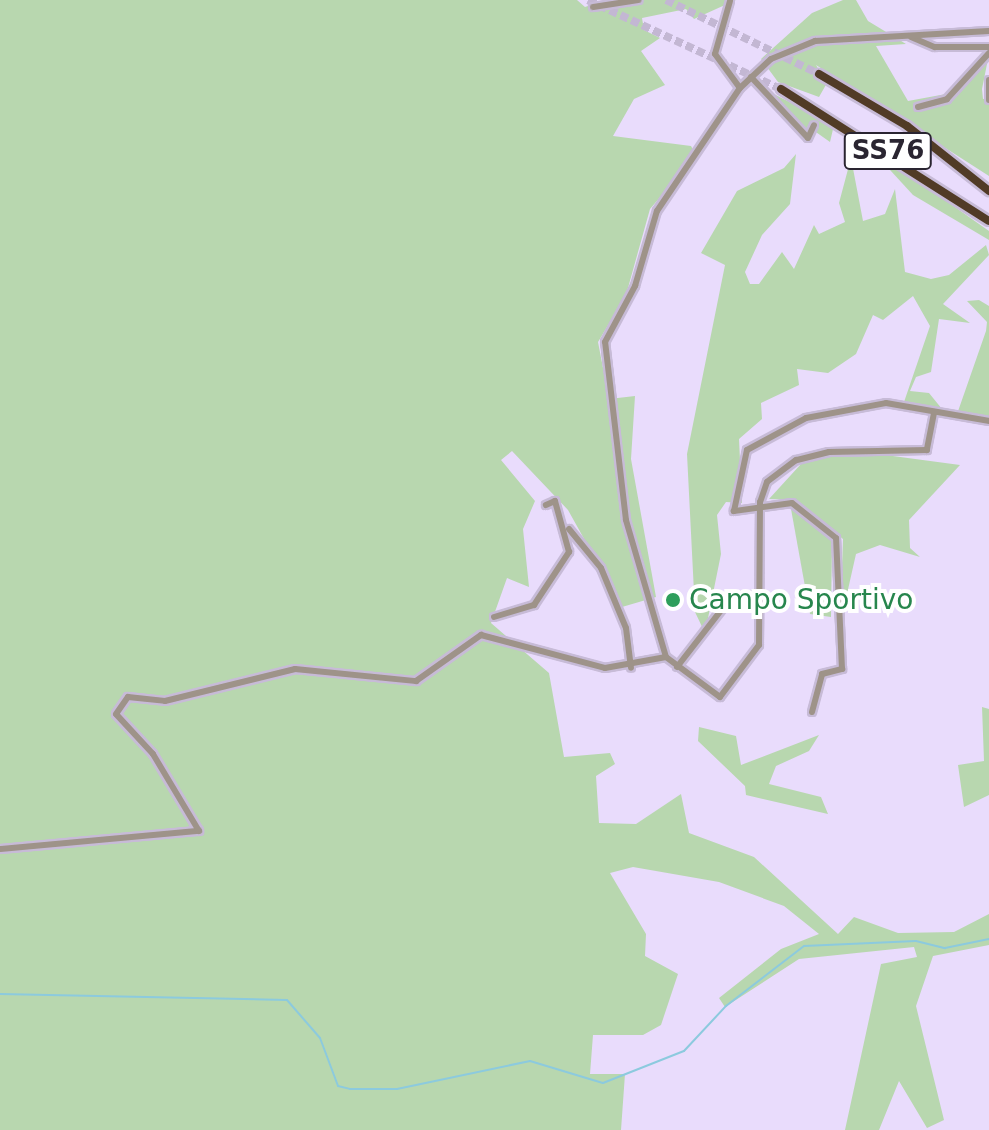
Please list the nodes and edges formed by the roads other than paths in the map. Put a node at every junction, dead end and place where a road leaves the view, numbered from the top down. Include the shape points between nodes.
1 (638, 0) edge
2 (730, 1) edge
3 (593, 7) dead end
4 (989, 31) edge
5 (911, 37) junction
6 (989, 47) edge
7 (989, 53) edge
8 (819, 74) tunnel mouth
9 (751, 77) junction
10 (989, 80) edge
11 (740, 88) junction
12 (781, 89) tunnel mouth
13 (989, 100) edge
14 (918, 107) dead end
15 (814, 125) dead end
16 (989, 191) edge
17 (989, 221) edge
18 (934, 413) junction
19 (989, 421) edge
20 (546, 505) dead end
21 (760, 506) junction
22 (569, 529) junction
23 (751, 595) dead end
24 (494, 617) dead end
25 (666, 657) junction
26 (677, 667) junction
27 (631, 668) junction
28 (812, 712) dead end
29 (0, 849) edge

1 - 3 street
2 - 11 street via 715,54
4 - 5 street
5 - 6 street via 935,47
5 - 9 street via 815,41 771,59
7 - 14 street via 947,99
8 - 16 highway, SS76 via 907,126
9 - 11 street
9 - 15 street via 808,138
10 - 13 street
11 - 25 street via 657,211 635,286 605,342 626,520
12 - 17 highway, SS76
18 - 19 street
18 - 21 street via 927,450 880,447 796,460 767,482
18 - 21 street via 886,403 806,418 747,450 734,511
20 - 22 street via 555,501
21 - 26 street via 759,645 720,697
21 - 28 street via 792,503 836,538 842,669 822,674
22 - 24 street via 569,552 542,597
22 - 27 street via 601,568 626,628
23 - 26 street via 733,595
25 - 26 street
25 - 27 street
27 - 29 street via 586,665 481,635 416,681 295,669 165,701 128,697 116,714 153,754 199,831

